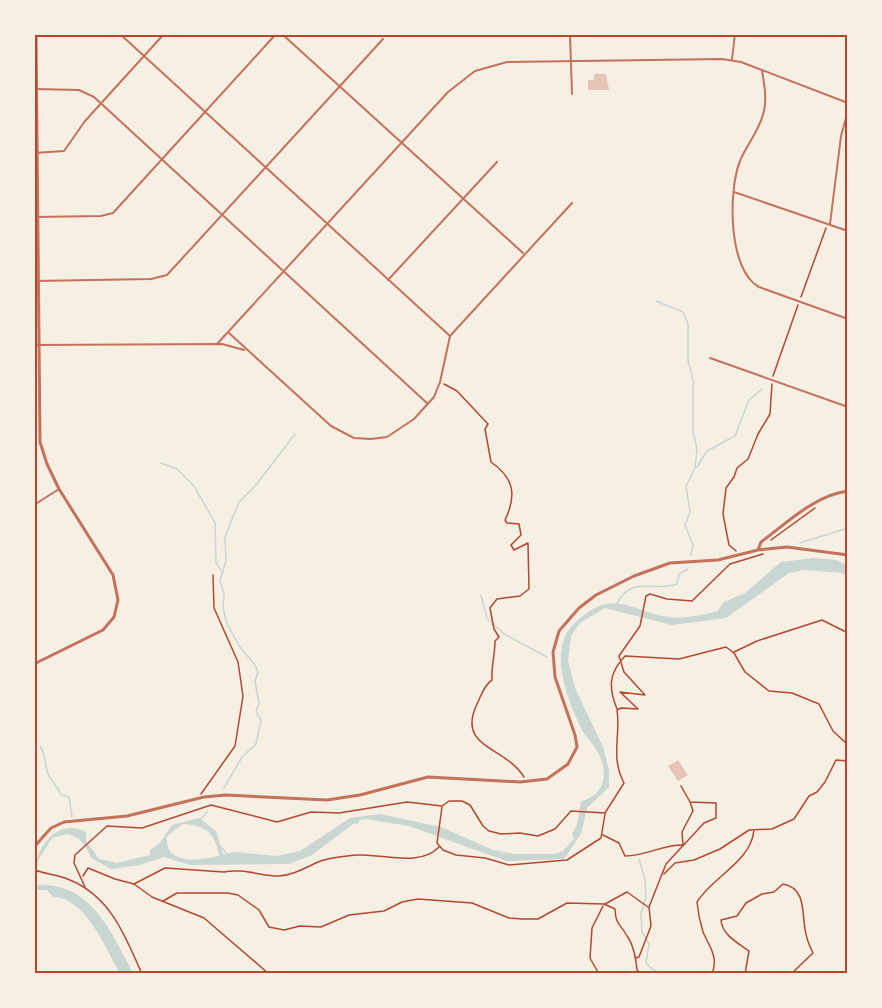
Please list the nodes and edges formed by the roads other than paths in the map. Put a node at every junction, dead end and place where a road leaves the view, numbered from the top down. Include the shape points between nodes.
1 (36, 34) edge
2 (120, 34) edge
3 (164, 34) edge
4 (276, 34) edge
5 (282, 34) edge
6 (570, 34) edge
7 (735, 34) edge
8 (384, 39) dead end
9 (144, 57) junction
10 (732, 59) junction
11 (571, 61) junction
12 (762, 70) junction
13 (340, 87) junction
14 (35, 89) edge
15 (572, 94) dead end
16 (101, 103) junction
17 (848, 103) edge
18 (848, 111) edge
19 (205, 112) junction
20 (401, 143) junction
21 (36, 153) edge
22 (162, 159) junction
23 (497, 162) dead end
24 (266, 168) junction
25 (734, 191) junction
26 (462, 198) junction
27 (572, 203) dead end
28 (223, 215) junction
29 (36, 217) edge
30 (327, 224) junction
31 (829, 224) junction
32 (848, 231) edge
33 (523, 253) junction
34 (284, 271) junction
35 (388, 280) junction
36 (36, 281) edge
37 (848, 319) edge
38 (228, 332) junction
39 (450, 336) junction
40 (217, 344) junction
41 (36, 345) edge
42 (249, 353) junction
43 (710, 358) dead end
44 (428, 404) junction
45 (848, 407) edge
46 (59, 489) junction
47 (848, 491) edge
48 (34, 505) edge
49 (760, 550) junction
50 (848, 555) edge
51 (34, 664) edge
52 (34, 847) edge

1 - 14 street
2 - 9 street
3 - 9 street
4 - 19 street
5 - 13 street
6 - 11 street
7 - 10 street
8 - 13 street
9 - 16 street
9 - 19 street
10 - 11 street
10 - 12 street
11 - 15 street
11 - 20 street via 507,62 475,71 456,83
12 - 17 street
12 - 25 street via 765,109 740,161
13 - 20 street
13 - 24 street
14 - 16 street via 79,90
14 - 21 street
16 - 21 street via 64,151
16 - 22 street
18 - 31 street
19 - 22 street
19 - 24 street
20 - 26 street
20 - 30 street
21 - 29 street
22 - 28 street
22 - 29 street via 110,215
23 - 26 street
24 - 28 street
24 - 30 street
25 - 31 street
25 - 37 street via 735,236 747,279 759,287
26 - 33 street
26 - 35 street
27 - 33 street
28 - 34 street
28 - 36 street via 163,277
29 - 36 street
30 - 34 street
30 - 35 street
31 - 32 street
33 - 39 street
34 - 38 street
34 - 44 street
35 - 39 street
36 - 41 street
38 - 40 street
38 - 42 street
39 - 44 street via 440,382
40 - 41 street
40 - 42 street
41 - 46 street via 40,442
42 - 44 street via 331,426 354,438 378,439 395,433
43 - 45 street
46 - 48 street
46 - 51 street via 113,575 118,600 114,617 103,630
47 - 49 street via 824,497 761,542
49 - 50 street via 787,547
49 - 52 street via 726,559 658,566 596,596 574,613 559,631 552,662 575,735 576,753 547,779 527,782 428,777 337,799 198,797 127,816 64,822 51,828

